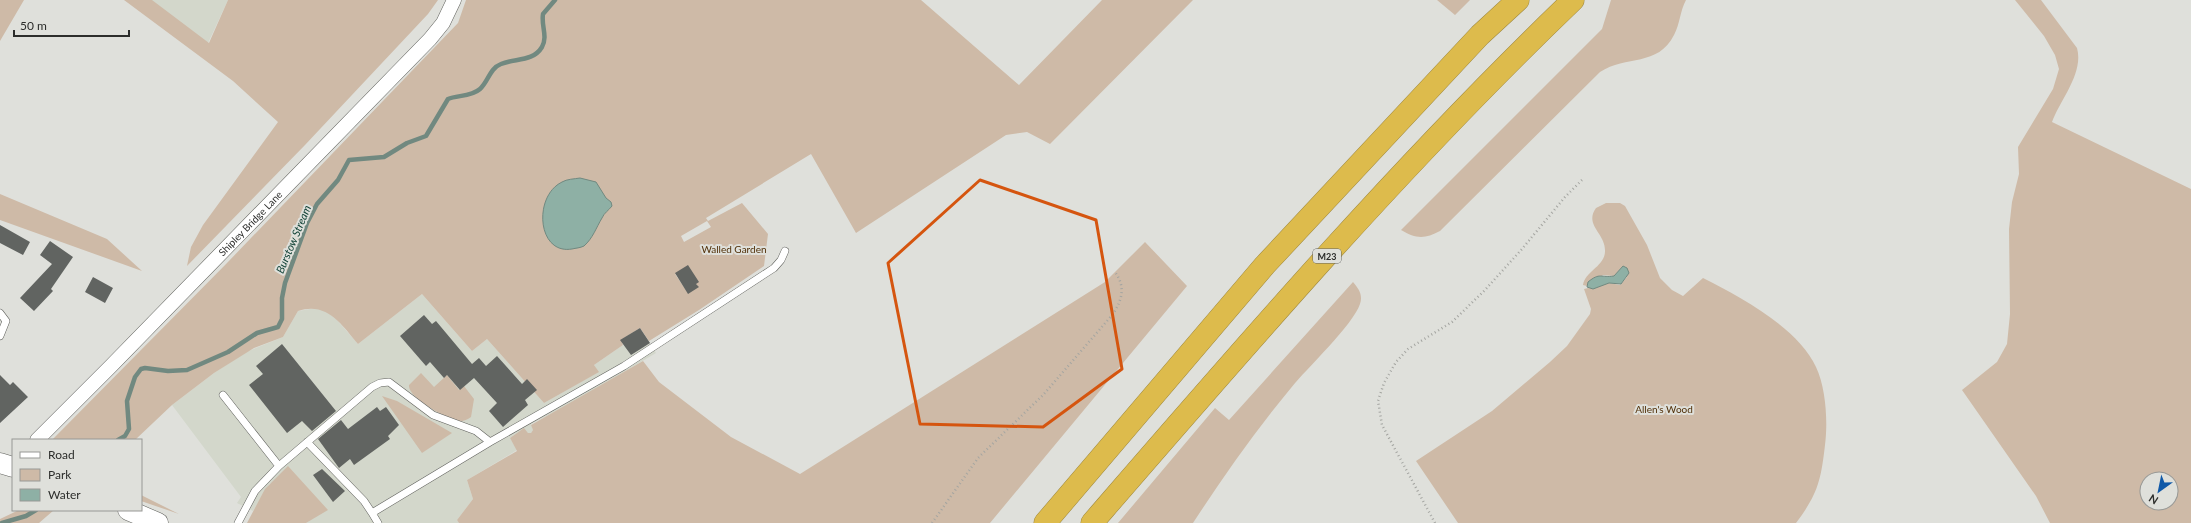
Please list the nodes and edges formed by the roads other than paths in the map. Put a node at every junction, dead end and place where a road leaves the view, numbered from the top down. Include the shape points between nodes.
1 (454, 0) edge
2 (1518, 0) edge
3 (1574, 0) edge
4 (785, 252) dead end
5 (0, 313) edge
6 (0, 336) edge
7 (223, 395) dead end
8 (38, 439) edge
9 (307, 442) junction
10 (490, 442) junction
11 (0, 463) edge
12 (279, 466) junction
13 (12, 467) edge
14 (130, 511) edge
15 (372, 513) junction
16 (158, 523) edge
17 (238, 523) edge
18 (378, 523) edge
19 (1045, 523) edge
20 (1092, 523) edge

1 - 8 street, Shipley Bridge Lane via 443,23 425,44
2 - 19 highway via 1480,35 1265,266
3 - 20 highway, M23 via 1359,219
4 - 10 lane via 774,268 701,318 598,382
5 - 6 lane via 6,324
7 - 12 lane
9 - 10 lane via 372,387 384,382 393,385 433,415 476,431
9 - 12 lane
9 - 15 lane via 364,501
10 - 15 lane
11 - 13 main road
12 - 17 lane via 255,491
14 - 16 main road
15 - 18 lane

